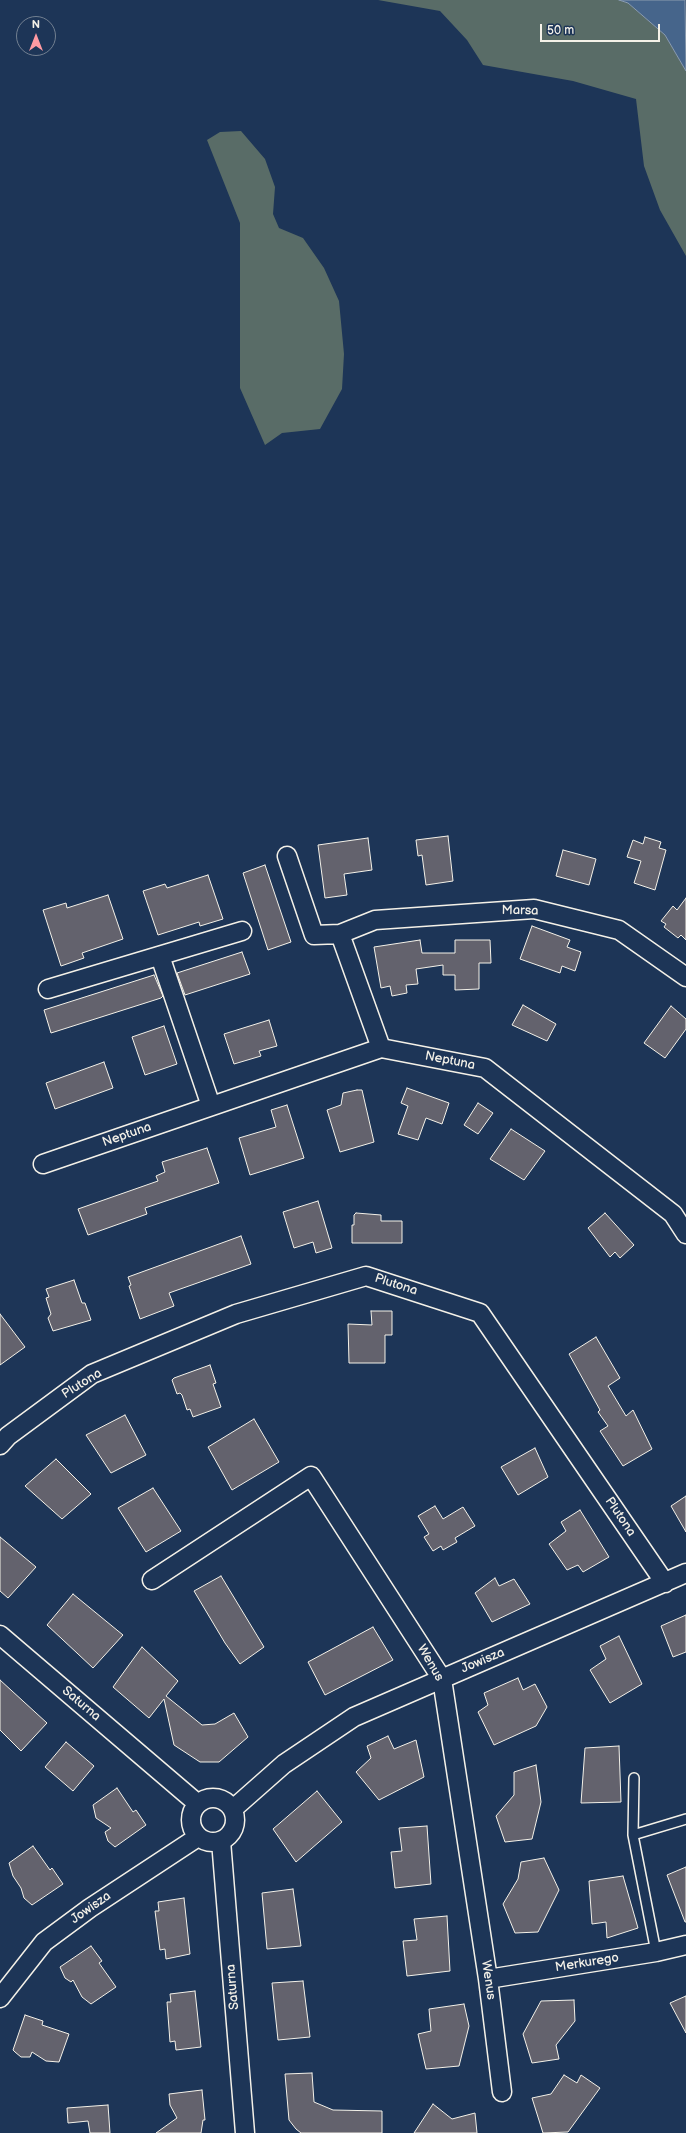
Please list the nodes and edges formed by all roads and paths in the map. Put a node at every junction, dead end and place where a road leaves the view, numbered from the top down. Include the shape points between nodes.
1 (287, 856) dead end
2 (242, 931) dead end
3 (340, 934) junction
4 (160, 956) junction
5 (686, 977) edge
6 (48, 989) dead end
7 (381, 1048) junction
8 (211, 1106) junction
9 (42, 1164) dead end
10 (686, 1234) edge
11 (0, 1445) edge
12 (686, 1572) edge
13 (152, 1580) dead end
14 (665, 1583) junction
15 (0, 1635) edge
16 (442, 1679) junction
17 (634, 1778) dead end
18 (198, 1804) junction
19 (233, 1809) junction
20 (686, 1819) edge
21 (633, 1835) junction
22 (198, 1837) junction
23 (221, 1841) junction
24 (686, 1945) edge
25 (656, 1952) junction
26 (488, 1979) junction
27 (0, 1998) edge
28 (502, 2092) dead end
29 (245, 2133) edge

1 - 3 street, Marsa via 314,935
2 - 4 street
3 - 5 street, Marsa via 375,920 534,909 620,930
3 - 7 street
4 - 6 street
4 - 8 street
7 - 8 street, Neptuna
7 - 10 street, Neptuna via 486,1068 673,1214
8 - 9 street, Neptuna
11 - 14 street, Plutona via 8,1436 92,1374 236,1314 366,1276 480,1313
12 - 14 street, Jowisza
13 - 16 street, Wenus via 311,1476
14 - 16 street, Jowisza
15 - 18 street, Saturna
16 - 19 street, Jowisza via 354,1717 284,1764
16 - 26 street, Wenus
17 - 21 lane
18 - 19 street via 212,1798 220,1799
18 - 22 street via 191,1816 191,1823
19 - 23 street via 235,1824 232,1832
20 - 21 lane
21 - 25 lane
22 - 23 street via 206,1841
22 - 27 street, Jowisza via 90,1908 44,1942
23 - 29 street, Saturna
24 - 25 street, Merkurego
25 - 26 street, Merkurego
26 - 28 street, Wenus

